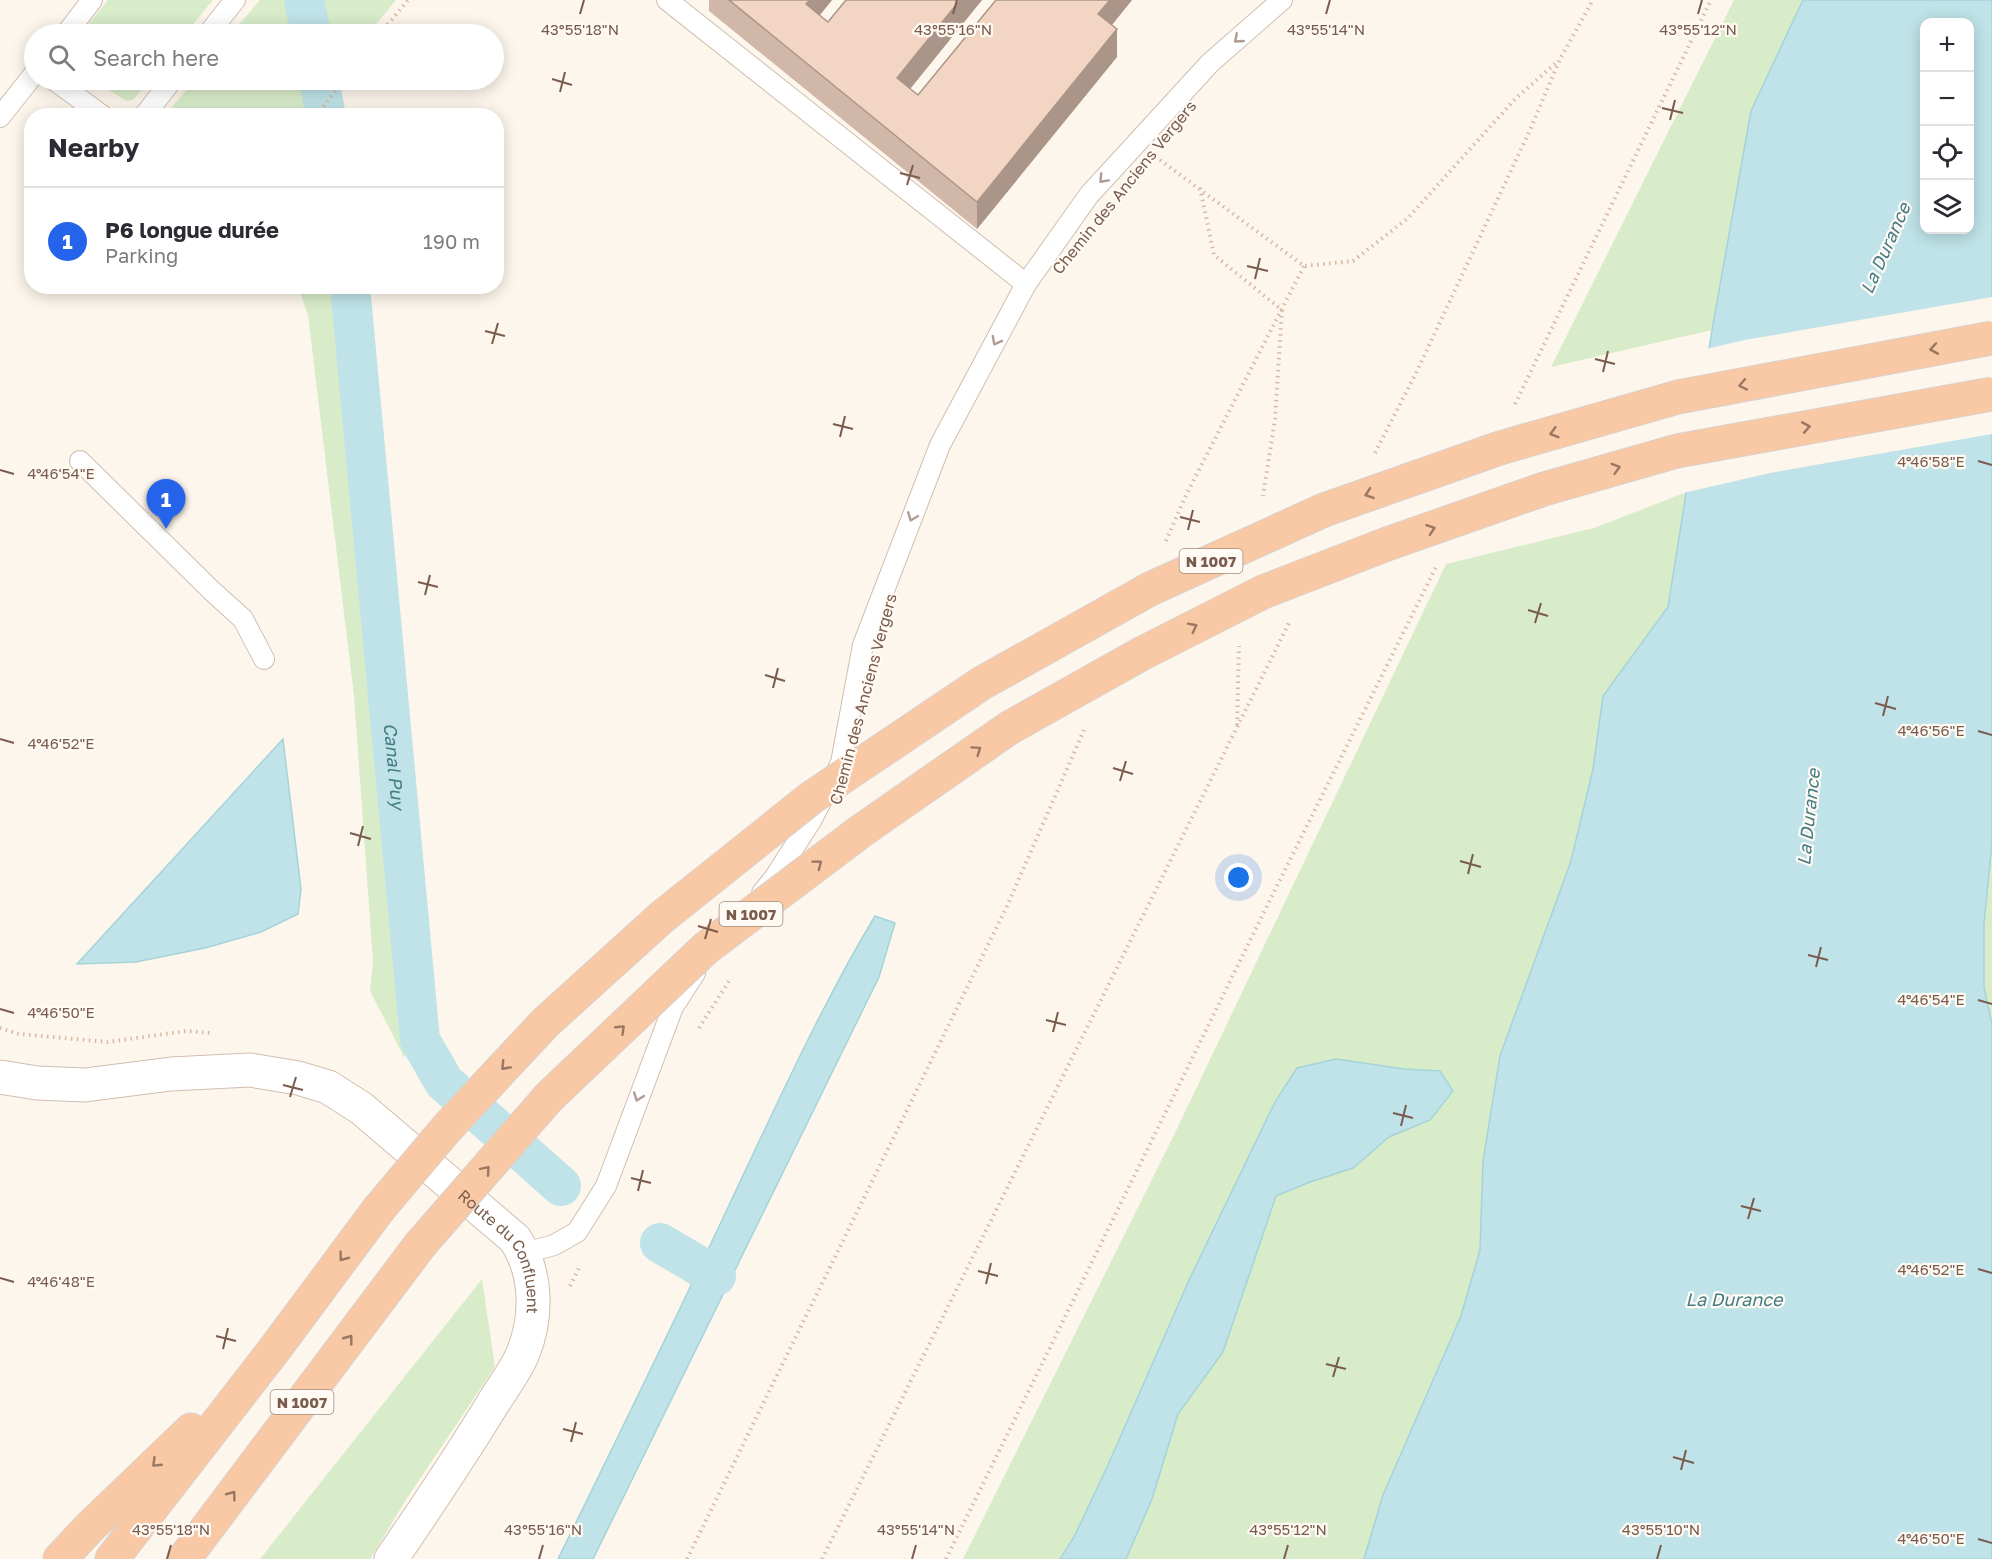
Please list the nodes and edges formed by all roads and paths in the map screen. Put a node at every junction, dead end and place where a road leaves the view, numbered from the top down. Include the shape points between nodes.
1 (92, 0) edge
2 (235, 0) edge
3 (408, 0) edge
4 (667, 0) edge
5 (1282, 0) edge
6 (1593, 0) edge
7 (1711, 0) edge
8 (74, 24) edge
9 (216, 24) edge
10 (388, 24) edge
11 (1560, 59) junction
12 (24, 87) edge
13 (68, 90) edge
14 (164, 90) edge
15 (336, 90) edge
16 (92, 108) edge
17 (150, 108) edge
18 (322, 108) edge
19 (0, 117) edge
20 (1137, 143) junction
21 (1167, 151) dead end
22 (1160, 160) junction
23 (1200, 188) junction
24 (1304, 266) junction
25 (1026, 284) junction
26 (1282, 310) junction
27 (1992, 338) edge
28 (1992, 394) edge
29 (1512, 410) dead end
30 (80, 461) dead end
31 (1370, 463) dead end
32 (1163, 548) dead end
33 (1440, 558) dead end
34 (1290, 621) dead end
35 (264, 658) dead end
36 (1088, 722) dead end
37 (736, 969) dead end
38 (698, 1030) dead end
39 (0, 1077) edge
40 (525, 1253) junction
41 (274, 1350) junction
42 (60, 1559) edge
43 (112, 1559) edge
44 (184, 1559) edge
45 (391, 1559) edge
46 (687, 1559) edge
47 (822, 1559) edge
48 (946, 1559) edge

1 - 8 lane
2 - 9 lane
3 - 10 path
4 - 25 lane
5 -> 20 lane via 1210,63
6 - 11 path
7 - 29 path
11 - 24 path via 1515,99 1408,218 1353,261
11 - 31 path via 1510,174
12 - 19 lane
13 - 16 lane
14 - 17 lane
15 - 18 path
20 - 22 path
20 -> 25 lane via 1089,195
21 - 22 path, Chemin des Anciens Vergers
22 - 23 path
23 - 24 path
23 - 26 path via 1214,255
24 - 26 path
25 -> 40 lane via 940,444 863,645 841,763 775,877 705,958 673,1007 606,1186 577,1232 554,1245
26 - 32 path via 1187,493
27 -> 41 highway, N 1007, bridge via 1678,397 1500,448 1324,510 1150,589 982,683 811,798 671,910 545,1023 447,1128 378,1210
44 -> 28 highway, N 1007, bridge via 420,1245 549,1097 706,948 861,831 1010,728 1141,654 1263,592 1544,489 1677,451
30 - 35 lane via 243,619
33 - 48 path
34 - 47 path
36 - 46 path via 1007,906
37 - 38 path
39 - 40 street, Route du Confluent via 86,1085 171,1074 250,1070 328,1087 361,1108 515,1239
40 - 45 street, Route du Confluent via 531,1272 533,1305 522,1354 461,1456
41 -> 42 highway
41 - 43 highway, N 1007

